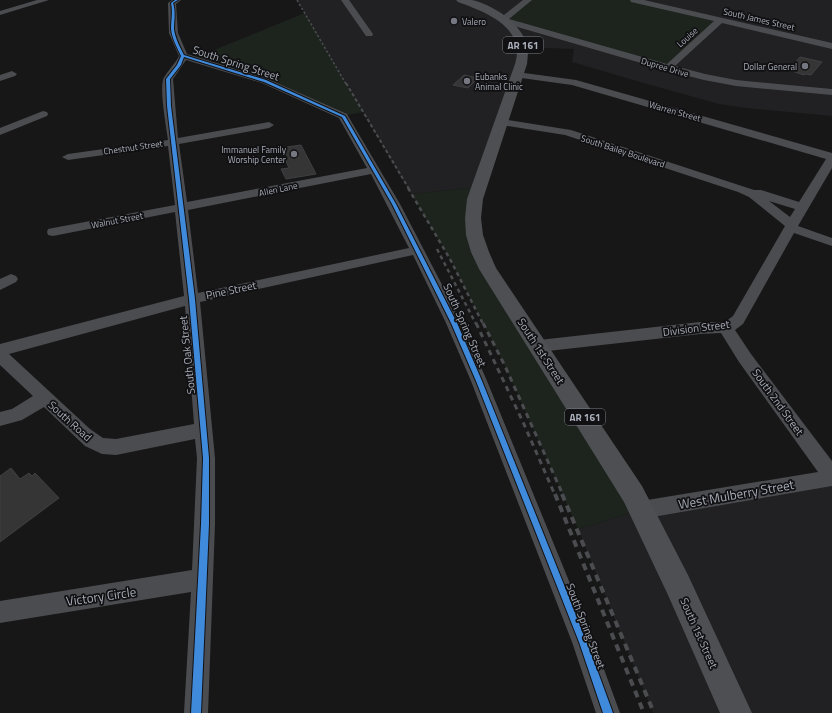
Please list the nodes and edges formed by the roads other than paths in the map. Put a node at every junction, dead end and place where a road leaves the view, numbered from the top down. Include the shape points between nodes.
1 (45, 0) edge
2 (345, 0) edge
3 (461, 0) edge
4 (528, 0) edge
5 (634, 0) edge
6 (172, 1) edge
7 (0, 13) edge
8 (503, 20) junction
9 (720, 20) junction
10 (368, 34) dead end
11 (832, 46) edge
12 (183, 56) junction
13 (668, 68) junction
14 (12, 74) dead end
15 (517, 75) junction
16 (0, 78) edge
17 (832, 92) edge
18 (43, 114) dead end
19 (501, 122) junction
20 (270, 125) dead end
21 (0, 132) edge
22 (174, 142) junction
23 (68, 157) dead end
24 (832, 158) edge
25 (374, 170) junction
26 (742, 189) junction
27 (802, 207) junction
28 (181, 208) junction
29 (792, 227) junction
30 (53, 232) dead end
31 (832, 242) edge
32 (418, 250) junction
33 (192, 299) junction
34 (725, 327) junction
35 (539, 346) junction
36 (0, 350) edge
37 (0, 355) edge
38 (44, 398) junction
39 (0, 420) edge
40 (204, 430) junction
41 (832, 477) edge
42 (641, 510) junction
43 (202, 579) junction
44 (0, 612) edge
45 (196, 713) edge
46 (608, 713) edge
47 (736, 713) edge

1 - 7 street
2 - 10 street
3 - 8 main road, South 1st Street / AR 161 via 489,11
4 - 8 street
5 - 9 street, South James Street
6 - 12 street via 174,39
8 - 13 street, Dupree Drive
8 - 15 main road, South 1st Street / AR 161 via 512,27 522,42 523,57
9 - 11 street, South James Street
9 - 13 street, Louise
12 - 22 street, South Oak Street via 168,79
12 - 25 street, South Spring Street via 265,81 343,116
13 - 17 street, Dupree Drive via 736,83
14 - 16 street
15 - 19 main road, South 1st Street / AR 161
15 - 24 street, Warren Street via 573,82
18 - 21 street
19 - 26 street, South Bailey Boulevard via 567,132
19 - 35 main road, South 1st Street / AR 161 via 475,199 472,221 474,236 483,260
20 - 22 street, Chestnut Street
22 - 23 street, Chestnut Street
22 - 28 street, South Oak Street
24 - 27 street, Division Street
25 - 28 street, Allen Lane
25 - 32 street, South Spring Street
26 - 27 street, South Bailey Boulevard
26 - 29 street, South Bailey Boulevard via 753,194
27 - 29 street, Division Street
28 - 30 street, Walnut Street
28 - 33 street, South Oak Street
29 - 31 street, South Bailey Boulevard
29 - 34 street, Division Street via 738,320 733,325
32 - 33 street, Pine Street
32 - 46 street, South Spring Street via 479,381 583,642
33 - 36 street, Pine Street
33 - 40 street, South Oak Street
34 - 35 street, Division Street
34 - 41 street, South 2nd Street
35 - 42 main road, South 1st Street / AR 161 via 614,462
37 - 38 street, South Road
38 - 39 street via 16,415
38 - 40 street, South Road via 102,447 116,447
40 - 43 street, South Oak Street via 206,458
41 - 42 street, West Mulberry Street
42 - 47 main road, South 1st Street / AR 161
43 - 44 street, Victory Circle
43 - 45 street, South Oak Street

